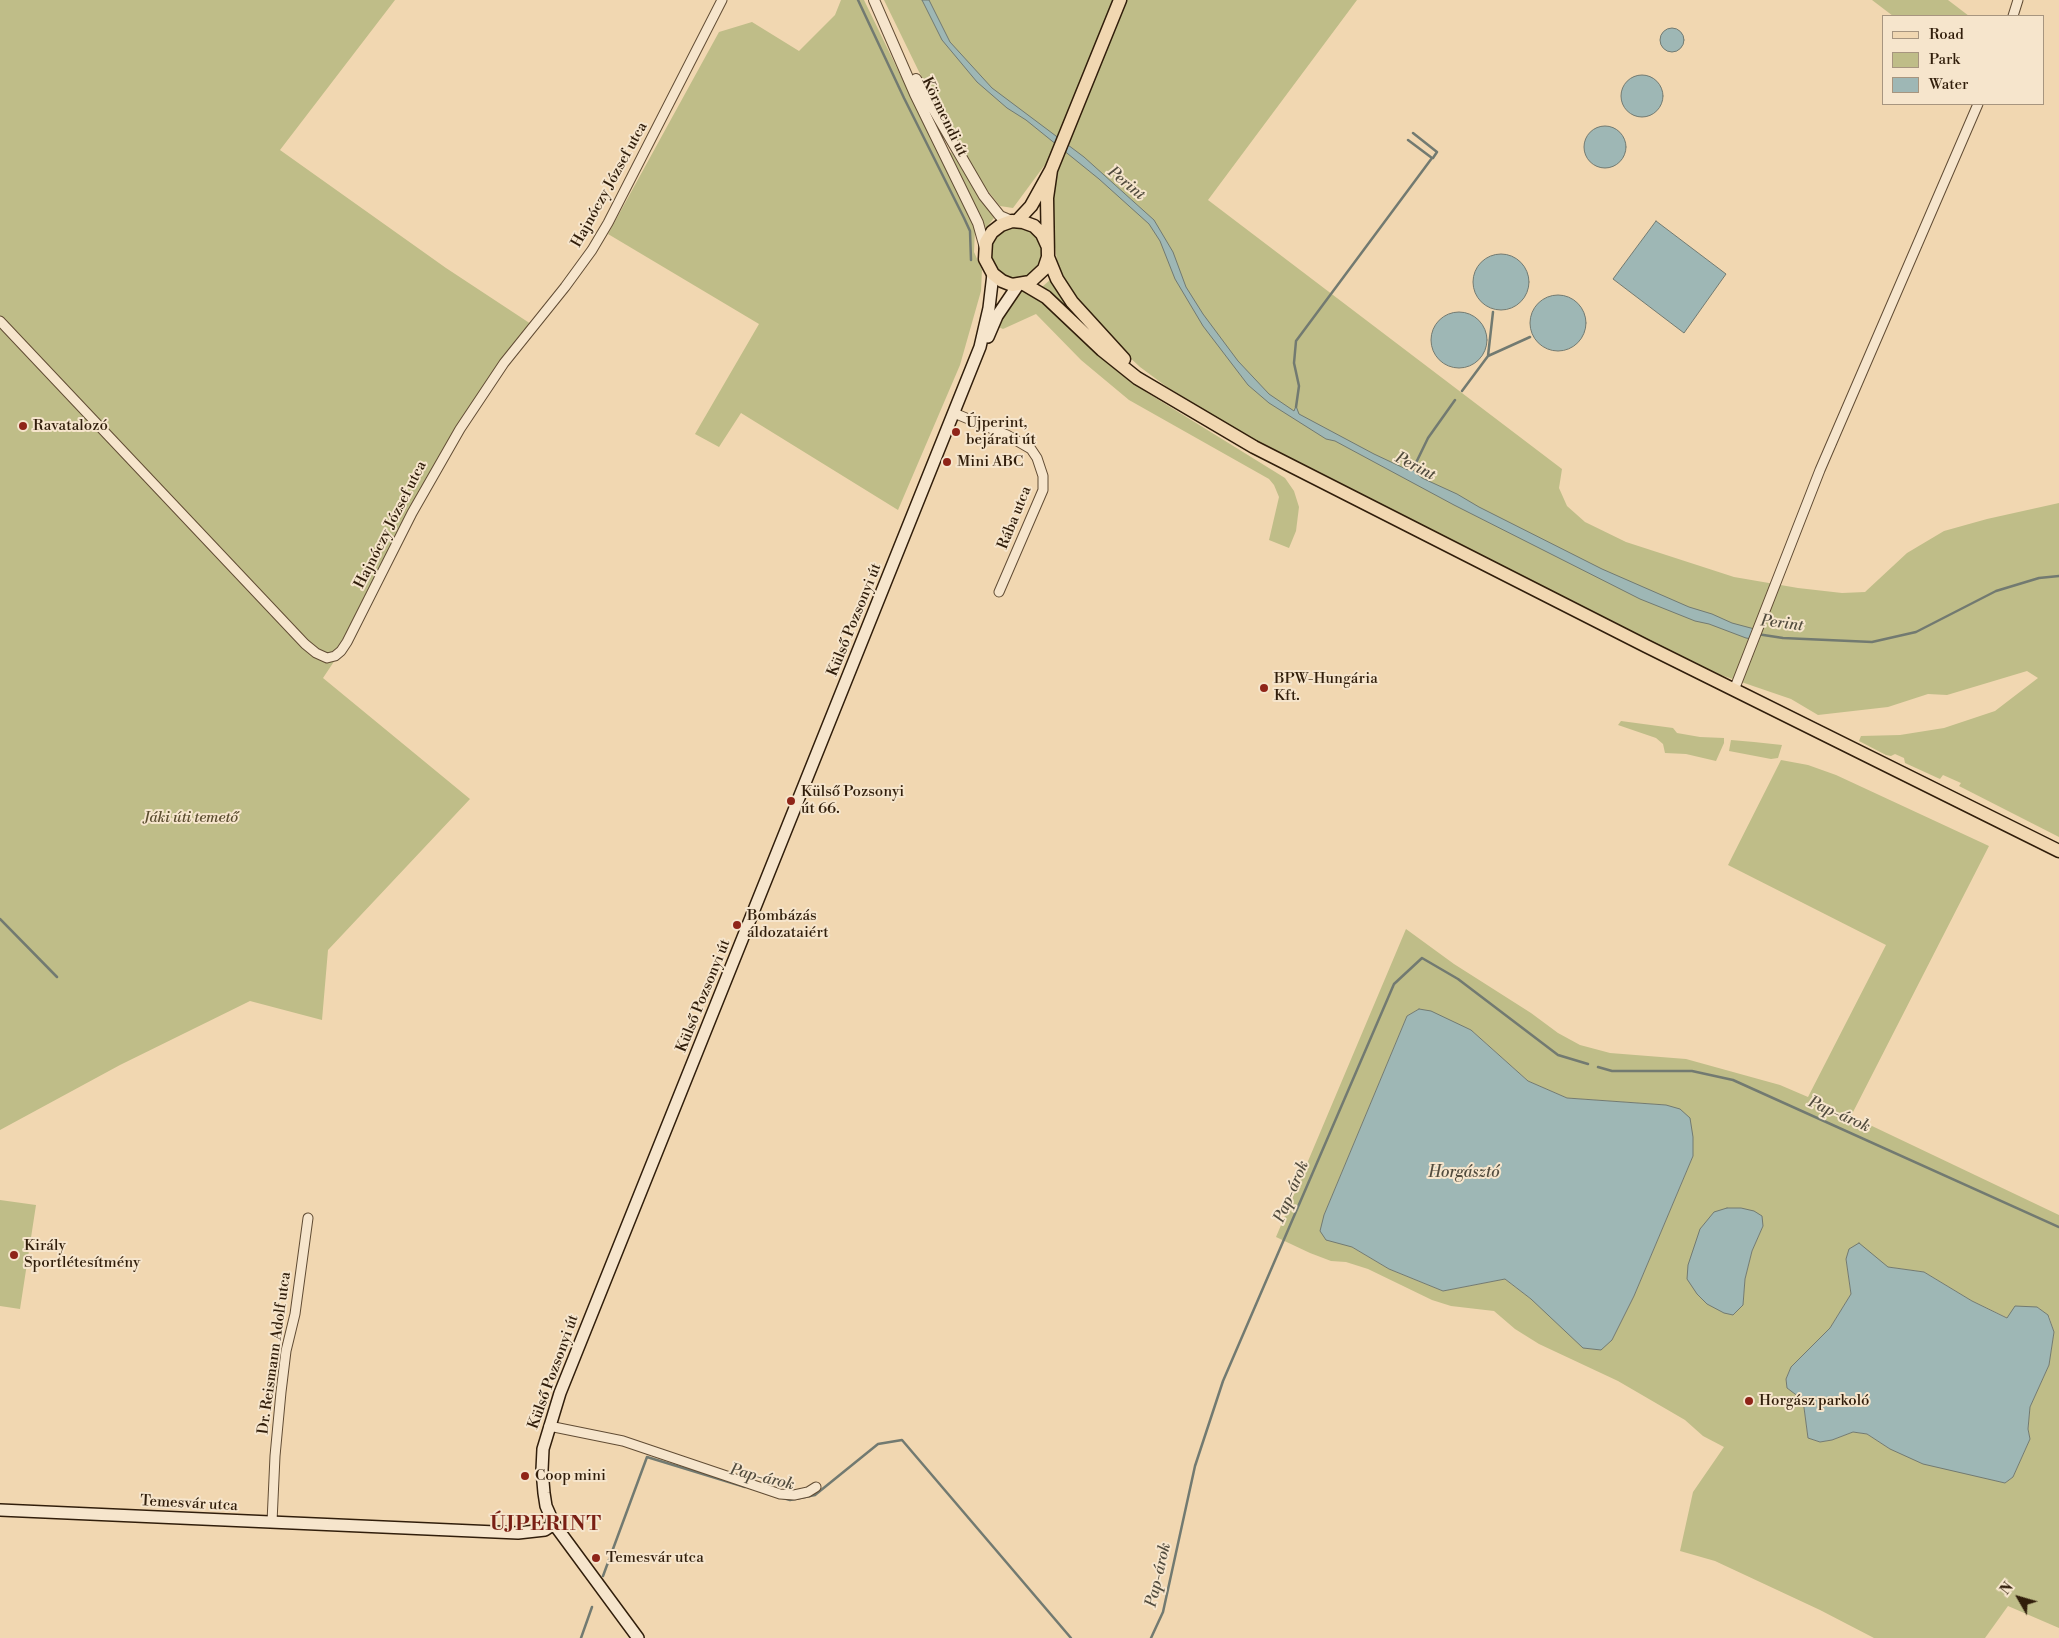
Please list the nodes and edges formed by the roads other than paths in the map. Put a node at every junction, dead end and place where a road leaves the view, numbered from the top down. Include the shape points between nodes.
1 (722, 0) edge
2 (874, 0) edge
3 (1120, 0) edge
4 (2018, 0) edge
5 (2012, 15) edge
6 (1978, 105) edge
7 (1051, 170) junction
8 (1014, 221) junction
9 (985, 248) junction
10 (1047, 251) junction
11 (993, 274) junction
12 (1021, 284) junction
13 (0, 321) edge
14 (970, 372) junction
15 (1180, 405) junction
16 (954, 413) junction
17 (999, 592) dead end
18 (1734, 690) junction
19 (2059, 851) edge
20 (308, 1218) dead end
21 (549, 1426) junction
22 (816, 1486) dead end
23 (0, 1510) edge
24 (272, 1522) junction
25 (554, 1524) junction
26 (638, 1638) edge

1 - 13 street, Hajnóczy József utca via 604,230 565,287 504,363 460,428 347,642 335,656 327,658 316,654 305,644
2 - 8 street, Körmendi út via 979,190 1000,216
2 - 9 street, Körmendi út via 978,223
3 - 7 main road
4 - 5 street
6 - 18 street via 1820,470
7 - 8 main road via 1034,203
7 - 10 main road via 1047,193
8 - 9 main road via 992,232
8 - 10 main road via 1034,226 1042,234
9 - 11 main road via 987,265
10 - 12 main road via 1040,274
10 - 15 main road via 1057,280 1102,337
11 - 12 main road via 1007,283
11 - 14 main road via 984,334
12 - 14 main road via 997,316
12 - 15 main road via 1046,297 1130,373
14 - 16 main road, Külső Pozsonyi út
15 - 18 main road via 1272,457
16 - 17 street, Rába utca via 1007,435 1031,449 1043,476 1043,490
16 - 21 main road, Külső Pozsonyi út
18 - 19 main road
20 - 24 street, Dr. Reismann Adolf utca via 284,1368
21 - 22 street via 623,1441 780,1494 808,1492
21 - 25 main road, Külső Pozsonyi út via 542,1470 546,1506
23 - 24 main road, Temesvár utca
24 - 25 main road, Temesvár utca via 518,1533 539,1532
25 - 26 main road, Külső Pozsonyi út

